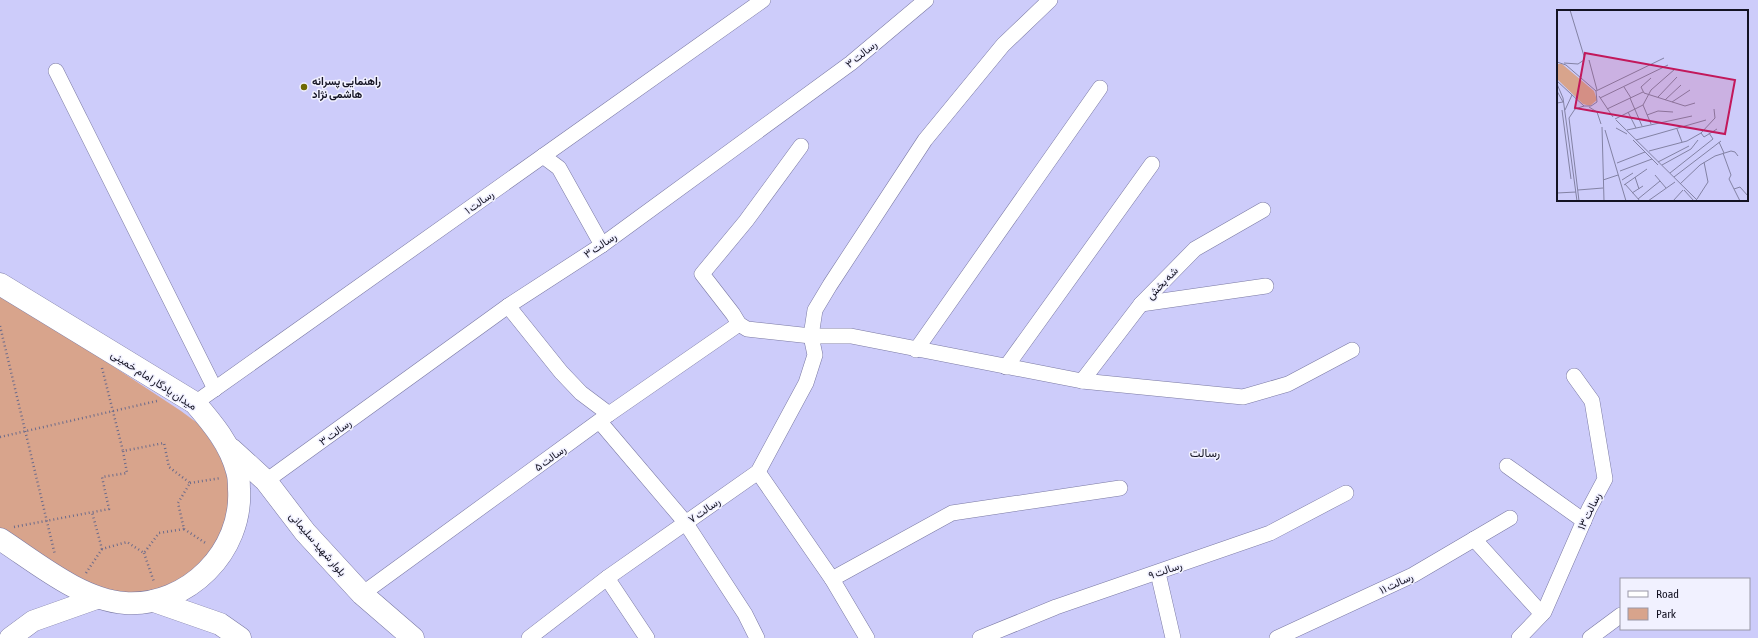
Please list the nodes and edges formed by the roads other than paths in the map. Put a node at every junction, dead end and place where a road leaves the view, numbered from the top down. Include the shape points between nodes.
1 (763, 0) edge
2 (926, 0) edge
3 (1050, 0) edge
4 (56, 71) dead end
5 (1100, 88) dead end
6 (801, 146) dead end
7 (543, 156) junction
8 (1152, 164) dead end
9 (1263, 210) dead end
10 (602, 245) junction
11 (0, 284) edge
12 (1266, 286) dead end
13 (1141, 304) junction
14 (508, 306) junction
15 (739, 324) junction
16 (811, 336) junction
17 (916, 350) junction
18 (1352, 350) dead end
19 (1006, 367) junction
20 (1574, 376) dead end
21 (1082, 381) junction
22 (215, 389) junction
23 (195, 403) junction
24 (604, 418) junction
25 (228, 446) junction
26 (1506, 466) dead end
27 (758, 472) junction
28 (266, 481) junction
29 (1120, 488) dead end
30 (1346, 493) dead end
31 (1510, 518) dead end
32 (1584, 521) junction
33 (685, 522) junction
34 (4, 534) edge
35 (1474, 539) junction
36 (1158, 573) junction
37 (607, 578) junction
38 (832, 579) junction
39 (155, 594) junction
40 (362, 594) junction
41 (98, 598) junction
42 (1542, 614) junction
43 (1620, 616) edge
44 (10, 638) edge
45 (240, 638) edge
46 (413, 638) edge
47 (530, 638) edge
48 (647, 638) edge
49 (757, 638) edge
50 (867, 638) edge
51 (980, 638) edge
52 (1173, 638) edge
53 (1277, 638) edge
54 (1519, 638) edge
55 (1590, 638) edge

1 - 7 street, رسالت ۱
2 - 10 street, رسالت ۳ via 851,63
3 - 16 street, رسالت ۷ via 1003,45 925,140 815,310
4 - 22 street
5 - 17 street
6 - 15 street via 746,221 702,274
7 - 10 street via 559,168
7 - 22 street, رسالت ۱
8 - 19 street
9 - 13 street, شه بخش via 1195,249
10 - 14 street, رسالت ۳
11 - 23 main road, میدان یادگار امام خمینی
12 - 13 street
13 - 21 street, شه بخش
14 - 24 street via 561,372
14 - 28 street, رسالت ۳
15 - 16 street via 747,329
15 - 24 street, رسالت ۵
16 - 17 street via 851,336
16 - 27 street, رسالت ۷ via 815,355 806,383
17 - 19 street
18 - 21 street via 1288,384 1243,396
19 - 21 street
20 - 32 street, رسالت ۱۳ via 1592,401 1605,479
22 - 23 street, رسالت ۱
23 - 25 main road, میدان یادگار امام خمینی via 213,423
24 - 33 street
24 - 40 street, رسالت ۵
25 - 28 main road, بلوار شهید سلیمانی
25 - 39 main road, میدان یادگار امام خمینی via 238,473 240,501 235,529 222,554 204,576 180,592
26 - 32 street
27 - 33 street, رسالت ۷
27 - 38 street
28 - 40 main road, بلوار شهید سلیمانی via 306,532
29 - 38 street via 952,513
30 - 36 street, رسالت ۹ via 1270,534
31 - 35 street, رسالت ۱۱
32 - 42 street, رسالت ۱۳
33 - 37 street, رسالت ۷
33 - 49 street via 745,614
34 - 41 main road, میدان یادگار امام خمینی via 72,586
35 - 42 street
35 - 53 street, رسالت ۱۱ via 1413,575
36 - 51 street, رسالت ۹ via 1056,607
36 - 52 street
37 - 47 street, رسالت ۷
37 - 48 street
38 - 50 street
39 - 41 main road, میدان یادگار امام خمینی via 126,603
39 - 45 main road via 220,624
40 - 46 main road, بلوار شهید سلیمانی
41 - 44 main road via 33,621
42 - 54 street, رسالت ۱۳
43 - 55 street

